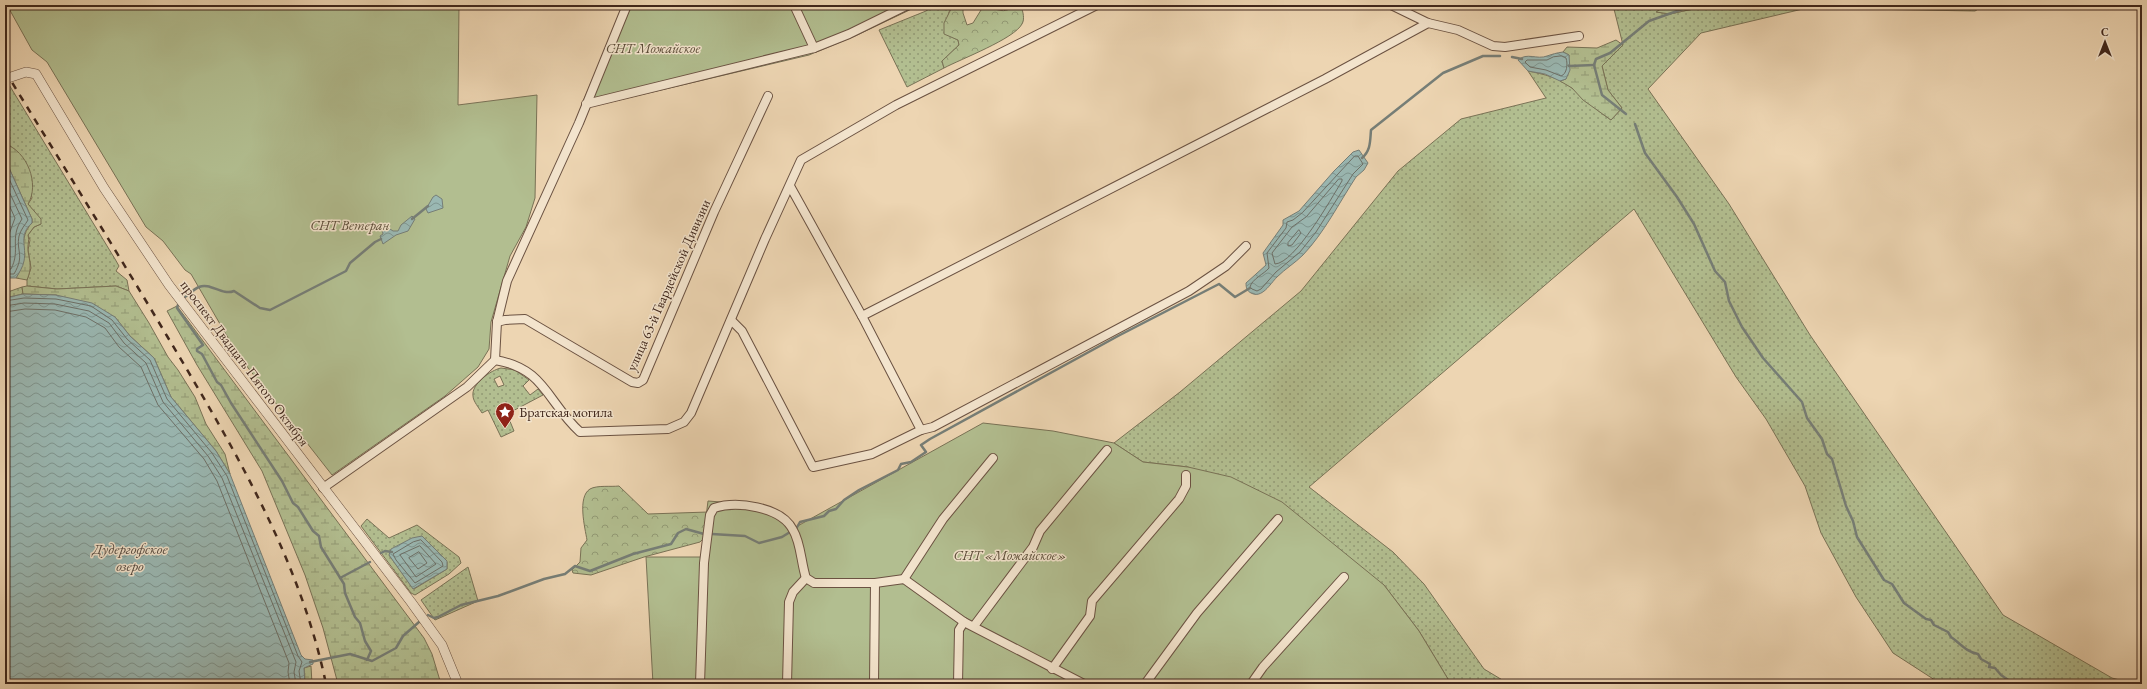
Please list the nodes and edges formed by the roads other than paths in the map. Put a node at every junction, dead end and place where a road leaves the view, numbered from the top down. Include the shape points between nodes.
1 (628, 5) edge
2 (794, 5) edge
3 (908, 5) edge
4 (1098, 5) edge
5 (1391, 5) edge
6 (1428, 23) junction
7 (1579, 36) dead end
8 (814, 48) junction
9 (7, 78) edge
10 (768, 96) dead end
11 (586, 104) junction
12 (790, 186) junction
13 (1246, 246) dead end
14 (862, 316) junction
15 (731, 320) junction
16 (497, 322) junction
17 (495, 360) junction
18 (921, 430) junction
19 (1107, 450) dead end
20 (993, 458) dead end
21 (1186, 475) dead end
22 (322, 488) junction
23 (1278, 519) dead end
24 (806, 578) junction
25 (1344, 578) dead end
26 (904, 579) junction
27 (875, 583) junction
28 (964, 622) junction
29 (974, 626) junction
30 (1052, 669) junction
31 (458, 684) edge
32 (700, 684) edge
33 (787, 684) edge
34 (874, 684) edge
35 (958, 684) edge
36 (1084, 684) edge
37 (1145, 684) edge
38 (1251, 684) edge

1 - 11 street
2 - 8 street
3 - 8 street
4 - 12 street via 896,105 801,160
5 - 6 street
6 - 7 street via 1458,30 1493,46 1505,47
6 - 14 street via 1325,79
8 - 11 street
9 - 22 street, проспект Двадцать Пятого Октября via 26,72 36,74 104,188 169,285
10 - 16 street, улица 63-й Гвардейской Дивизии via 714,212 643,380 638,383 632,382 526,320
11 - 16 street via 507,281
12 - 14 street
12 - 15 street
13 - 18 street via 1226,266 1189,291 933,427
14 - 18 street
15 - 17 street via 691,413 684,422 668,429 580,432 529,372 512,363
15 - 18 street via 742,331 813,467 872,454
16 - 17 street
17 - 22 street via 467,387
19 - 29 street via 1040,531 1033,547
20 - 26 street via 943,519
21 - 30 street via 1186,486 1179,499 1092,601 1090,616
22 - 31 street, проспект Двадцать Пятого Октября via 442,645
23 - 37 street via 1197,613
24 - 27 street via 814,583
24 - 32 street via 793,529 781,515 762,508 726,504 714,508 710,515 704,563
24 - 33 street via 793,592 789,602
25 - 38 street via 1263,667
26 - 27 street
26 - 28 street
27 - 34 street
28 - 29 street
28 - 35 street via 959,630
29 - 30 street
30 - 36 street

